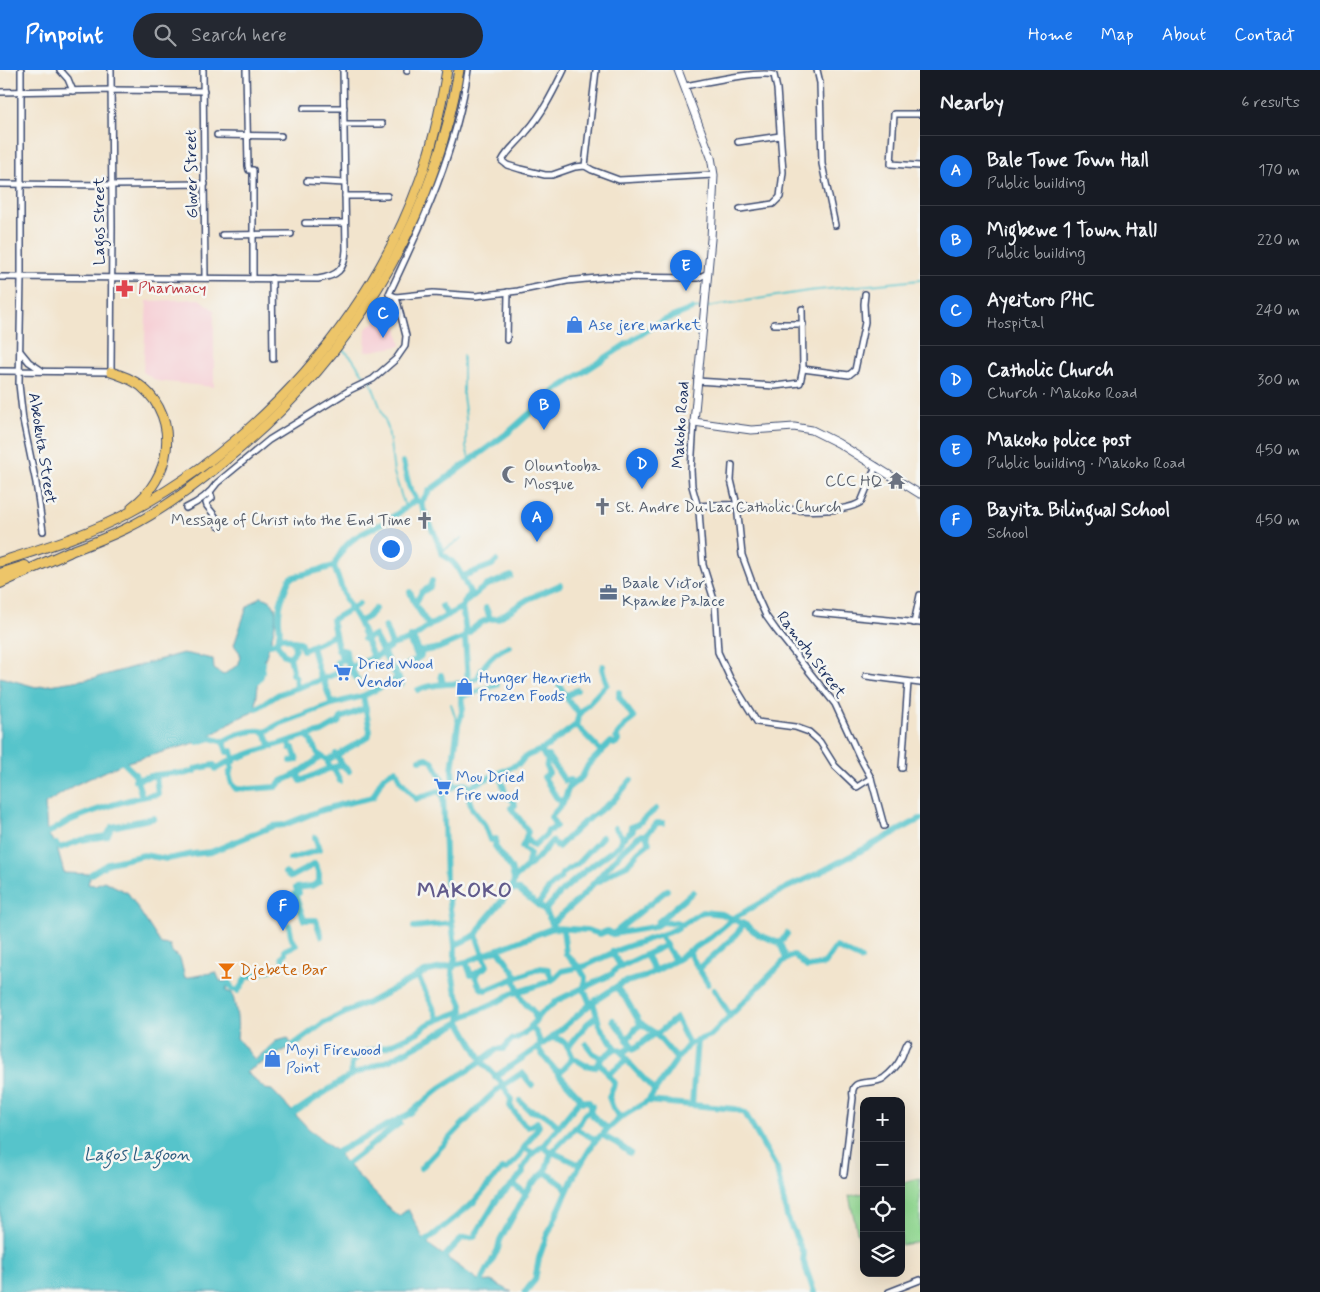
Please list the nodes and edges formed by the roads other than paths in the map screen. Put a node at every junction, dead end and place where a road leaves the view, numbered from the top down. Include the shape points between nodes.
1 (21, 70) edge
2 (60, 70) edge
3 (111, 70) edge
4 (203, 70) edge
5 (246, 70) edge
6 (343, 70) edge
7 (447, 70) edge
8 (459, 70) edge
9 (468, 70) edge
10 (564, 70) edge
11 (596, 70) edge
12 (678, 70) edge
13 (817, 70) edge
14 (685, 86) junction
15 (112, 90) junction
16 (73, 91) junction
17 (204, 91) junction
18 (0, 92) edge
19 (21, 92) junction
20 (304, 108) dead end
21 (344, 108) junction
22 (920, 114) edge
23 (344, 124) junction
24 (382, 124) dead end
25 (217, 135) dead end
26 (248, 136) junction
27 (281, 136) dead end
28 (780, 136) junction
29 (738, 142) dead end
30 (585, 166) junction
31 (920, 166) edge
32 (714, 175) junction
33 (306, 181) dead end
34 (345, 182) junction
35 (21, 183) junction
36 (0, 184) edge
37 (205, 184) junction
38 (112, 185) junction
39 (345, 196) junction
40 (387, 196) dead end
41 (740, 209) dead end
42 (305, 223) dead end
43 (345, 223) junction
44 (835, 225) dead end
45 (291, 234) dead end
46 (222, 235) dead end
47 (254, 235) junction
48 (706, 274) junction
49 (0, 277) edge
50 (111, 277) junction
51 (21, 278) junction
52 (205, 278) junction
53 (253, 278) junction
54 (272, 278) junction
55 (508, 292) junction
56 (866, 294) dead end
57 (396, 297) junction
58 (802, 308) dead end
59 (351, 321) junction
60 (774, 324) dead end
61 (803, 324) junction
62 (507, 340) dead end
63 (20, 350) junction
64 (273, 359) dead end
65 (319, 363) junction
66 (803, 369) junction
67 (0, 371) edge
68 (20, 371) junction
69 (42, 371) junction
70 (111, 372) junction
71 (697, 381) junction
72 (694, 422) junction
73 (732, 465) dead end
74 (876, 466) junction
75 (210, 492) junction
76 (920, 494) edge
77 (737, 505) junction
78 (698, 506) junction
79 (186, 508) dead end
80 (109, 523) junction
81 (218, 526) dead end
82 (43, 531) dead end
83 (69, 552) junction
84 (0, 562) edge
85 (0, 574) edge
86 (0, 583) edge
87 (920, 595) edge
88 (816, 613) dead end
89 (917, 623) edge
90 (866, 676) dead end
91 (908, 682) junction
92 (920, 683) edge
93 (902, 768) dead end
94 (871, 778) junction
95 (884, 826) dead end
96 (908, 1042) dead end
97 (844, 1174) dead end
98 (920, 1280) edge
99 (889, 1292) edge

1 - 19 street, Abeokuta Street
2 - 16 street
3 - 15 street, Lagos Street
4 - 17 street, Glover Street
5 - 26 street
6 - 21 street
7 - 59 main road via 431,144 410,204
8 - 59 main road via 444,140 421,204 370,302
9 - 57 street via 437,188 390,294
10 - 30 street via 541,113 502,161 520,170 545,176
11 - 30 street
12 - 14 street, Makoko Road
13 - 44 street via 822,164
14 - 28 street via 774,75
14 - 32 street, Makoko Road via 711,157
15 - 16 street
15 - 17 street
15 - 38 street, Lagos Street
16 - 19 street
17 - 37 street, Glover Street
18 - 19 street
19 - 35 street, Abeokuta Street
20 - 21 street
21 - 23 street
22 - 31 street via 894,114 891,164
23 - 24 street
23 - 34 street
25 - 26 street
26 - 27 street
26 - 47 street via 249,170 253,170
28 - 29 street
28 - 41 street via 783,172 778,201
30 - 32 street via 619,180
32 - 48 street, Makoko Road
33 - 34 street
34 - 39 street
35 - 36 street
35 - 38 street
35 - 51 street, Abeokuta Street
37 - 38 street
37 - 52 street, Glover Street
38 - 50 street, Lagos Street
39 - 40 street
39 - 43 street
42 - 43 street
43 - 54 street via 345,258 335,274 318,279
45 - 47 street
46 - 47 street
47 - 53 street
48 - 55 street via 698,278 607,277
48 - 71 street, Makoko Road
49 - 51 street
50 - 51 street
50 - 52 street
50 - 70 street, Lagos Street
51 - 63 street, Abeokuta Street
52 - 53 street
53 - 54 street
54 - 64 street
55 - 57 street via 476,296 433,293
55 - 62 street
56 - 66 street via 865,322 855,370 849,375
57 - 75 street via 406,330 406,343 396,359 373,379 270,440
58 - 61 street
59 - 65 main road
60 - 61 street
61 - 66 street
63 - 68 street, Abeokuta Street
63 - 69 street
65 - 80 main road via 230,445 152,500
65 - 83 main road via 259,432 192,487 126,528
66 - 71 street via 800,383 796,384 775,386
67 - 68 street
68 - 69 street
68 - 82 street, Abeokuta Street via 23,420
69 - 70 street
70 - 80 main road via 142,386 155,401 166,423 168,446 162,469 151,490
71 - 72 street, Makoko Road
72 - 74 street via 751,430 804,428 838,443
72 - 78 street, Makoko Road via 691,470
73 - 77 street, Ramotu Street via 731,480
74 - 76 street
74 - 77 street via 861,502 849,508 818,510
75 - 79 street
75 - 81 street via 212,498 206,503
77 - 78 street
77 - 94 street, Ramotu Street via 742,555 766,616 835,704
78 - 94 street, Makoko Road via 703,565 715,603 718,652 757,722 809,732 820,742 835,766 857,786
80 - 84 main road
83 - 85 highway
83 - 86 highway
87 - 89 street
88 - 89 street
90 - 91 street
91 - 92 street
91 - 93 street
94 - 95 street, Ramotu Street
96 - 97 street via 900,1061 884,1078 861,1082 852,1091
98 - 99 street

